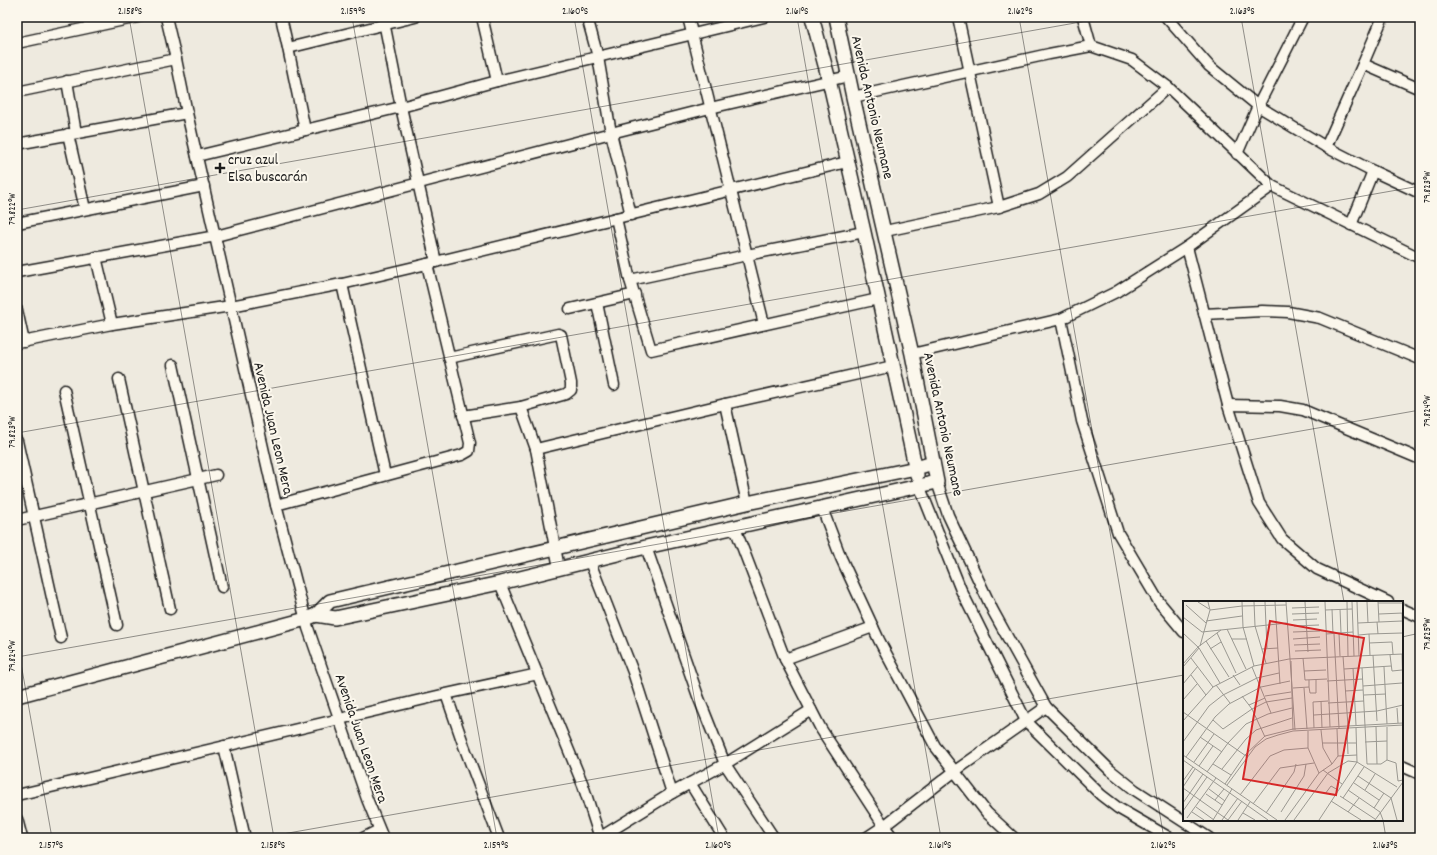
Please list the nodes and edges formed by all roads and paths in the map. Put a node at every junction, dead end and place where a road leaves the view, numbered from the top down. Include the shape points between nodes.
1 (138, 17) edge
2 (166, 17) edge
3 (281, 17) edge
4 (415, 17) edge
5 (482, 17) edge
6 (587, 17) edge
7 (688, 17) edge
8 (764, 17) edge
9 (812, 17) edge
10 (836, 17) edge
11 (958, 17) edge
12 (1083, 17) edge
13 (1166, 17) edge
14 (1303, 17) edge
15 (1383, 17) edge
16 (383, 21) edge
17 (691, 34) junction
18 (17, 43) edge
19 (1091, 46) junction
20 (288, 48) junction
21 (598, 57) junction
22 (176, 59) junction
23 (1363, 64) junction
24 (971, 72) junction
25 (849, 76) junction
26 (829, 80) junction
27 (67, 81) junction
28 (497, 81) junction
29 (1168, 88) junction
30 (1420, 89) edge
31 (17, 92) edge
32 (853, 97) junction
33 (1258, 106) junction
34 (401, 107) junction
35 (710, 108) junction
36 (187, 113) junction
37 (305, 130) junction
38 (72, 133) junction
39 (611, 133) junction
40 (17, 144) edge
41 (1326, 147) junction
42 (1237, 154) junction
43 (197, 156) junction
44 (847, 162) junction
45 (1373, 172) junction
46 (418, 184) junction
47 (204, 186) junction
48 (1272, 186) junction
49 (731, 191) junction
50 (1420, 193) edge
51 (999, 207) junction
52 (85, 209) junction
53 (631, 215) junction
54 (616, 218) junction
55 (17, 223) edge
56 (1351, 225) junction
57 (885, 231) junction
58 (864, 232) junction
59 (216, 236) junction
60 (1187, 247) junction
61 (747, 255) junction
62 (96, 257) junction
63 (1420, 258) edge
64 (432, 263) junction
65 (17, 272) edge
66 (630, 280) junction
67 (342, 284) junction
68 (635, 294) junction
69 (878, 299) junction
70 (596, 303) junction
71 (231, 306) junction
72 (570, 309) dead end
73 (17, 310) edge
74 (1204, 314) junction
75 (1061, 320) junction
76 (112, 324) junction
77 (764, 324) junction
78 (21, 343) edge
79 (912, 354) junction
80 (450, 358) junction
81 (1420, 359) edge
82 (173, 365) dead end
83 (893, 366) junction
84 (119, 379) dead end
85 (614, 385) dead end
86 (64, 390) dead end
87 (725, 404) junction
88 (1228, 405) junction
89 (521, 407) junction
90 (463, 416) junction
91 (17, 441) edge
92 (536, 449) junction
93 (1420, 459) edge
94 (933, 463) junction
95 (916, 468) junction
96 (216, 475) dead end
97 (385, 475) junction
98 (197, 479) junction
99 (937, 482) junction
100 (919, 485) junction
101 (143, 491) junction
102 (747, 503) junction
103 (90, 504) junction
104 (276, 505) junction
105 (822, 508) junction
106 (34, 516) junction
107 (17, 520) edge
108 (734, 528) junction
109 (646, 547) junction
110 (555, 548) junction
111 (590, 562) junction
112 (559, 568) junction
113 (500, 583) junction
114 (222, 587) dead end
115 (1386, 601) edge
116 (170, 609) dead end
117 (1403, 609) edge
118 (311, 617) junction
119 (1420, 617) edge
120 (117, 625) dead end
121 (873, 627) junction
122 (1183, 631) edge
123 (61, 638) dead end
124 (785, 659) junction
125 (538, 674) junction
126 (446, 694) junction
127 (17, 696) edge
128 (1046, 707) junction
129 (811, 710) junction
130 (340, 720) junction
131 (1026, 722) junction
132 (224, 746) junction
133 (725, 764) junction
134 (1403, 766) edge
135 (954, 770) junction
136 (1420, 774) edge
137 (690, 783) junction
138 (672, 793) junction
139 (17, 795) edge
140 (17, 819) edge
141 (884, 826) junction
142 (381, 834) edge
143 (22, 838) edge
144 (245, 838) edge
145 (363, 838) edge
146 (499, 838) edge
147 (600, 838) edge
148 (724, 838) edge
149 (774, 838) edge
150 (866, 838) edge
151 (893, 838) edge
152 (1014, 838) edge
153 (1170, 838) edge
154 (1209, 838) edge

1 - 18 street
2 - 22 street, Avenida Juan Leon Mera
3 - 20 street
4 - 16 street
5 - 28 street
6 - 21 street
7 - 17 street
8 - 17 street
9 - 26 street
10 - 25 street, Avenida Antonio Neumane
11 - 24 street
12 - 19 street
13 - 33 street via 1209,66
14 - 33 street
15 - 23 street
16 - 20 street
16 - 34 street
17 - 21 street
17 - 35 street
19 - 24 street
19 - 29 street via 1132,60
20 - 37 street
21 - 28 street
21 - 39 street
22 - 27 street
22 - 36 street, Avenida Juan Leon Mera
23 - 30 street
23 - 41 street
24 - 32 street
24 - 51 street
25 - 26 street
25 - 32 street, Avenida Antonio Neumane
26 - 35 street
26 - 44 street
27 - 31 street
27 - 38 street
28 - 34 street
29 - 42 street
29 - 51 street via 1067,177 1039,194
32 - 57 street, Avenida Antonio Neumane
33 - 41 street
33 - 42 street
34 - 37 street
34 - 46 street
35 - 39 street
35 - 49 street
36 - 38 street
36 - 43 street, Avenida Juan Leon Mera
37 - 43 street
38 - 40 street
38 - 52 street
39 - 46 street
39 - 53 street
41 - 45 street
42 - 48 street
43 - 47 street, Avenida Juan Leon Mera
44 - 49 street
44 - 58 street
45 - 50 street
45 - 56 street
46 - 59 street
46 - 64 street
47 - 52 street
47 - 59 street, Avenida Juan Leon Mera
48 - 56 street
48 - 60 street
49 - 53 street
49 - 61 street
51 - 57 street
52 - 55 street
53 - 54 street
54 - 64 street
54 - 66 street
56 - 63 street
57 - 79 street, Avenida Antonio Neumane
58 - 61 street
58 - 69 street
59 - 62 street
59 - 71 street, Avenida Juan Leon Mera
60 - 74 street
60 - 75 street via 1116,292
61 - 66 street
61 - 77 street
62 - 65 street
62 - 76 street
64 - 67 street
64 - 80 street
66 - 68 street
67 - 71 street
67 - 97 street
68 - 70 street
68 - 77 street via 651,350
69 - 77 street
69 - 83 street
70 - 72 street
70 - 85 street
71 - 76 street
71 - 104 street, Avenida Juan Leon Mera
73 - 78 street
74 - 81 street via 1262,310 1320,318
74 - 88 street
75 - 79 street
75 - 122 street via 1082,422 1118,533 1159,602
76 - 78 street
79 - 94 street, Avenida Antonio Neumane
80 - 89 street via 561,335 571,390 566,394
80 - 90 street
82 - 98 street
83 - 87 street
83 - 95 street
84 - 101 street
86 - 103 street
87 - 92 street
87 - 102 street
88 - 93 street via 1280,406 1302,410
88 - 115 street via 1259,503 1282,539 1317,569
89 - 90 street
89 - 92 street
90 - 97 street via 470,443 469,451
91 - 106 street
92 - 110 street
94 - 95 street
94 - 99 street, Avenida Antonio Neumane
95 - 100 street
95 - 102 street
96 - 98 street
97 - 104 street
98 - 101 street
98 - 114 street
99 - 100 street
99 - 128 street, Avenida Antonio Neumane via 948,515 993,611
100 - 105 street
100 - 131 street via 961,590
101 - 103 street
101 - 116 street
102 - 110 street
103 - 106 street
103 - 120 street
104 - 118 street, Avenida Juan Leon Mera
105 - 108 street
105 - 121 street via 841,558
106 - 107 street
106 - 123 street
108 - 109 street
108 - 124 street
109 - 111 street
109 - 133 street via 698,696
110 - 112 street
110 - 118 street via 330,601
111 - 112 street
111 - 138 street via 633,672
112 - 113 street
113 - 118 street via 336,618
113 - 125 street
117 - 119 street
118 - 127 street
118 - 130 street, Avenida Juan Leon Mera
121 - 124 street
121 - 135 street via 935,746
124 - 129 street
125 - 126 street
125 - 147 street via 583,785
126 - 130 street
126 - 146 street
128 - 131 street
128 - 154 street, Avenida Antonio Neumane via 1110,770 1135,790
129 - 133 street
129 - 141 street
130 - 132 street
130 - 142 street, Avenida Juan Leon Mera
131 - 135 street
131 - 153 street via 1101,795 1118,808
132 - 139 street
132 - 144 street
133 - 137 street
133 - 149 street
134 - 136 street
135 - 141 street
135 - 152 street via 987,813
137 - 138 street
137 - 148 street
138 - 147 street
140 - 143 street
141 - 150 street
141 - 151 street
142 - 145 street

